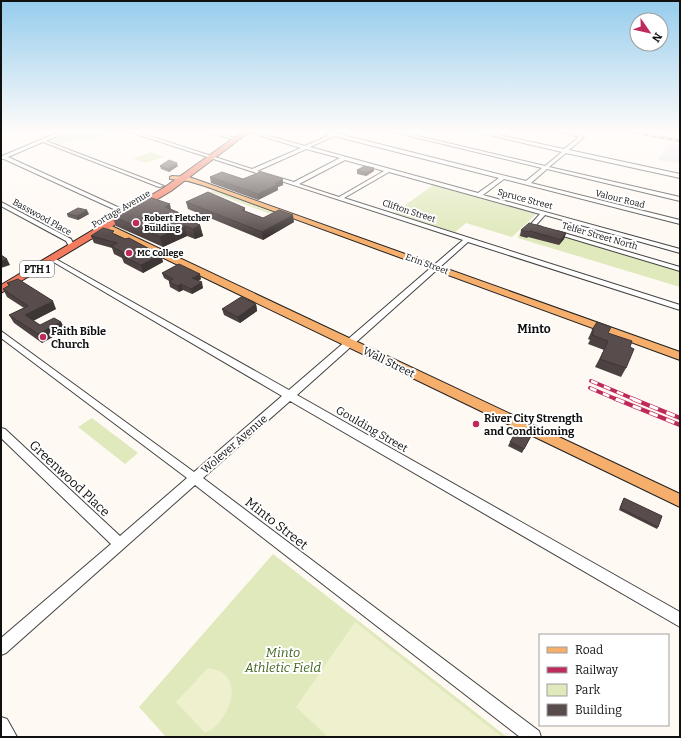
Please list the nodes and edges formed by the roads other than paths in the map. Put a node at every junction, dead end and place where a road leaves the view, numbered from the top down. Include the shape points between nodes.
1 (22, 166) edge
2 (110, 166) edge
3 (190, 166) edge
4 (195, 166) edge
5 (238, 166) edge
6 (262, 166) edge
7 (328, 166) edge
8 (376, 166) edge
9 (463, 166) edge
10 (636, 166) edge
11 (546, 167) joint
12 (389, 170) junction
13 (252, 171) junction
14 (680, 176) edge
15 (503, 177) junction
16 (172, 178) junction
17 (182, 178) junction
18 (294, 184) junction
19 (527, 184) junction
20 (161, 186) junction
21 (479, 195) junction
22 (340, 199) junction
23 (680, 199) edge
24 (1, 204) edge
25 (120, 210) junction
26 (544, 213) junction
27 (680, 222) edge
28 (102, 225) junction
29 (467, 240) junction
30 (70, 243) junction
31 (680, 251) edge
32 (52, 260) junction
33 (436, 267) junction
34 (680, 269) edge
35 (1, 280) edge
36 (1, 290) edge
37 (680, 308) edge
38 (1, 334) edge
39 (349, 343) junction
40 (680, 356) edge
41 (290, 395) junction
42 (1, 432) edge
43 (195, 478) junction
44 (680, 502) edge
45 (120, 544) junction
46 (680, 620) edge
47 (1, 648) edge
48 (1, 725) edge
49 (9, 737) edge
50 (533, 737) edge

1 - 25 street
2 - 20 street
3 - 16 highway, Portage Avenue / PTH 1
4 - 17 highway, Portage Avenue / PTH 1
5 - 13 street, Clifton Street
6 - 13 street
7 - 18 street
8 - 12 street, Spruce Street
9 - 15 street, Valour Road
10 - 14 street
11 - 19 street
11 - 23 street
12 - 21 street, Spruce Street
12 - 22 street
13 - 18 street, Clifton Street
15 - 19 street, Valour Road
15 - 21 street
16 - 17 main road, Erin Street
16 - 20 highway, Portage Avenue / PTH 1
17 - 28 highway, Portage Avenue / PTH 1 via 168,189
17 - 33 main road, Erin Street
18 - 22 street, Clifton Street
19 - 27 street, Valour Road
20 - 25 highway, Portage Avenue / PTH 1
21 - 26 street, Spruce Street
22 - 29 street, Clifton Street
24 - 30 street, Basswood Place
25 - 28 highway, Portage Avenue / PTH 1
26 - 31 street, Spruce Street
26 - 34 street, Telfer Street North via 532,226
28 - 30 highway, Portage Avenue / PTH 1
28 - 39 main road, Wall Street
29 - 33 street, Wolever Avenue
29 - 37 street, Clifton Street
30 - 32 highway, Portage Avenue / PTH 1
30 - 35 highway, Portage Avenue / PTH 1
32 - 36 highway, Portage Avenue / PTH 1
32 - 41 street, Goulding Street
33 - 39 street, Wolever Avenue
33 - 40 main road, Erin Street
38 - 43 street, Minto Street
39 - 41 street, Wolever Avenue
39 - 44 main road, Wall Street
41 - 43 street, Wolever Avenue
41 - 46 street, Goulding Street
42 - 45 street, Greenwood Place
43 - 45 street, Wolever Avenue
43 - 50 street, Minto Street
45 - 47 street, Wolever Avenue
48 - 49 street

